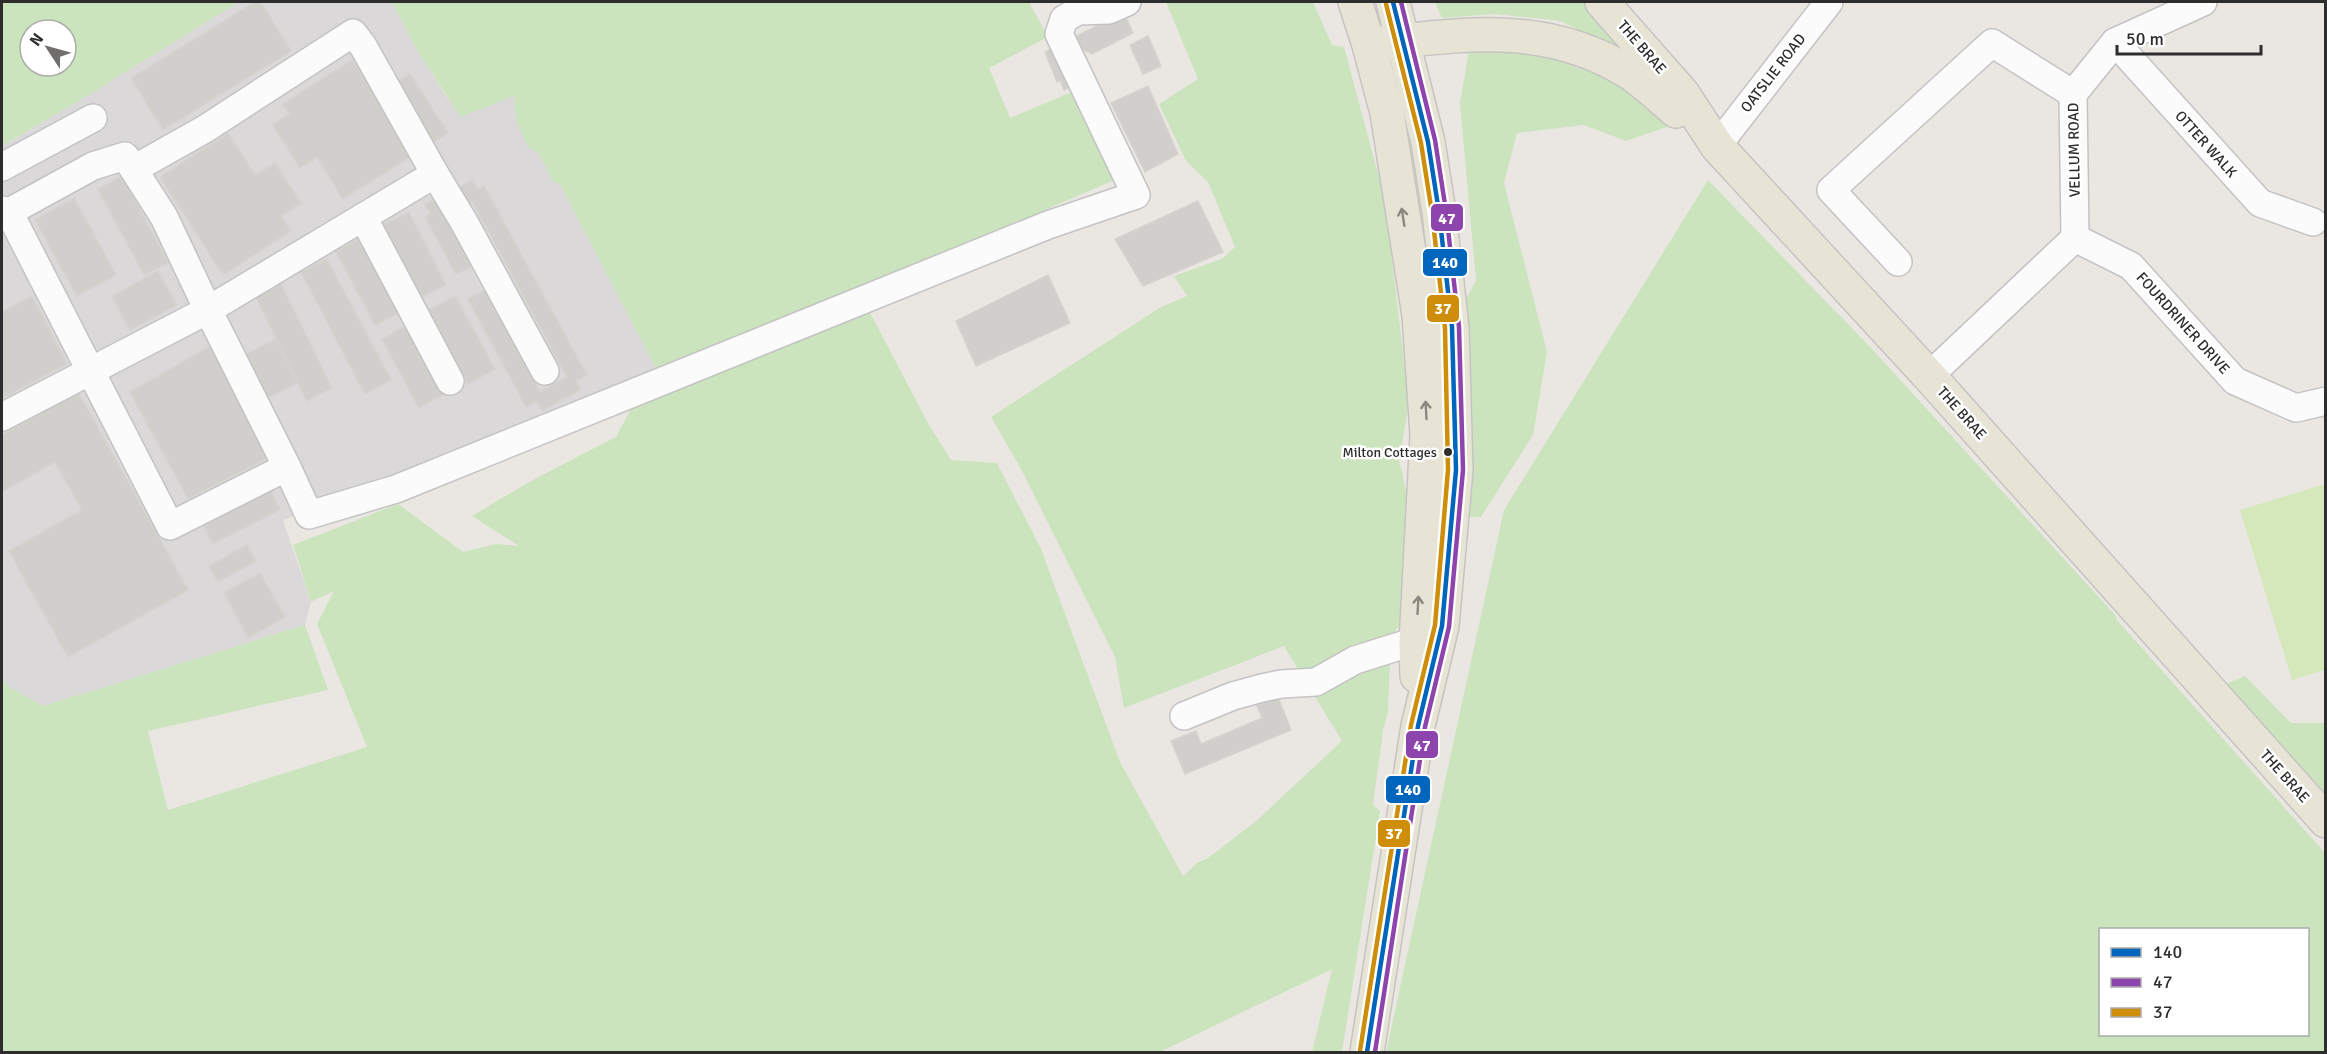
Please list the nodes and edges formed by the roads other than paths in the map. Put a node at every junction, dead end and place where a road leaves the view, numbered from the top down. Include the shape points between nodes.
1 (1127, 2) edge
2 (1355, 2) edge
3 (1392, 2) edge
4 (1602, 2) edge
5 (1829, 2) edge
6 (2203, 2) edge
7 (1404, 41) junction
8 (2115, 42) junction
9 (1370, 45) junction
10 (2073, 94) junction
11 (93, 118) dead end
12 (1717, 146) junction
13 (2, 166) edge
14 (134, 170) junction
15 (435, 174) junction
16 (5, 211) edge
17 (363, 217) junction
18 (2313, 222) dead end
19 (2075, 238) junction
20 (1899, 262) dead end
21 (208, 310) junction
22 (91, 369) junction
23 (545, 371) dead end
24 (1929, 376) junction
25 (450, 381) dead end
26 (2325, 401) edge
27 (2, 417) edge
28 (287, 467) junction
29 (1416, 643) junction
30 (1184, 716) dead end
31 (1418, 726) junction
32 (2325, 821) edge
33 (1367, 1053) edge

1 - 28 street via 1109,9 1078,11 1064,19 1059,34 1136,195 1048,225 396,489 309,515
2 - 9 main road
3 - 7 main road
4 - 12 main road, THE BRAE via 1683,94
5 - 12 street, OATSLIE ROAD
6 - 8 street
7 - 9 main road
7 - 12 main road via 1457,35 1515,35 1582,50 1630,74
7 - 31 main road via 1428,142 1439,212 1455,379 1456,470 1442,626
8 - 10 street
8 - 18 street, OTTER WALK via 2259,203
29 -> 9 main road via 1427,435 1424,368 1387,113
10 - 19 street, VELLUM ROAD
10 - 20 street, VELLUM ROAD via 1992,43 1831,190
11 - 13 street
12 - 24 main road, THE BRAE
14 - 15 street via 353,33
14 - 16 street via 125,156 93,166
14 - 21 street via 164,217
15 - 17 street
15 - 23 street
16 - 22 street
17 - 21 street
17 - 25 street
19 - 24 street
19 - 26 street, FOURDRINER DRIVE via 2131,266 2235,381 2296,408
21 - 22 street
21 - 28 street
22 - 27 street
22 - 28 street via 170,526
24 - 32 main road, THE BRAE
29 - 30 street via 1355,660 1316,682 1262,688
29 - 31 main road
31 - 33 main road

